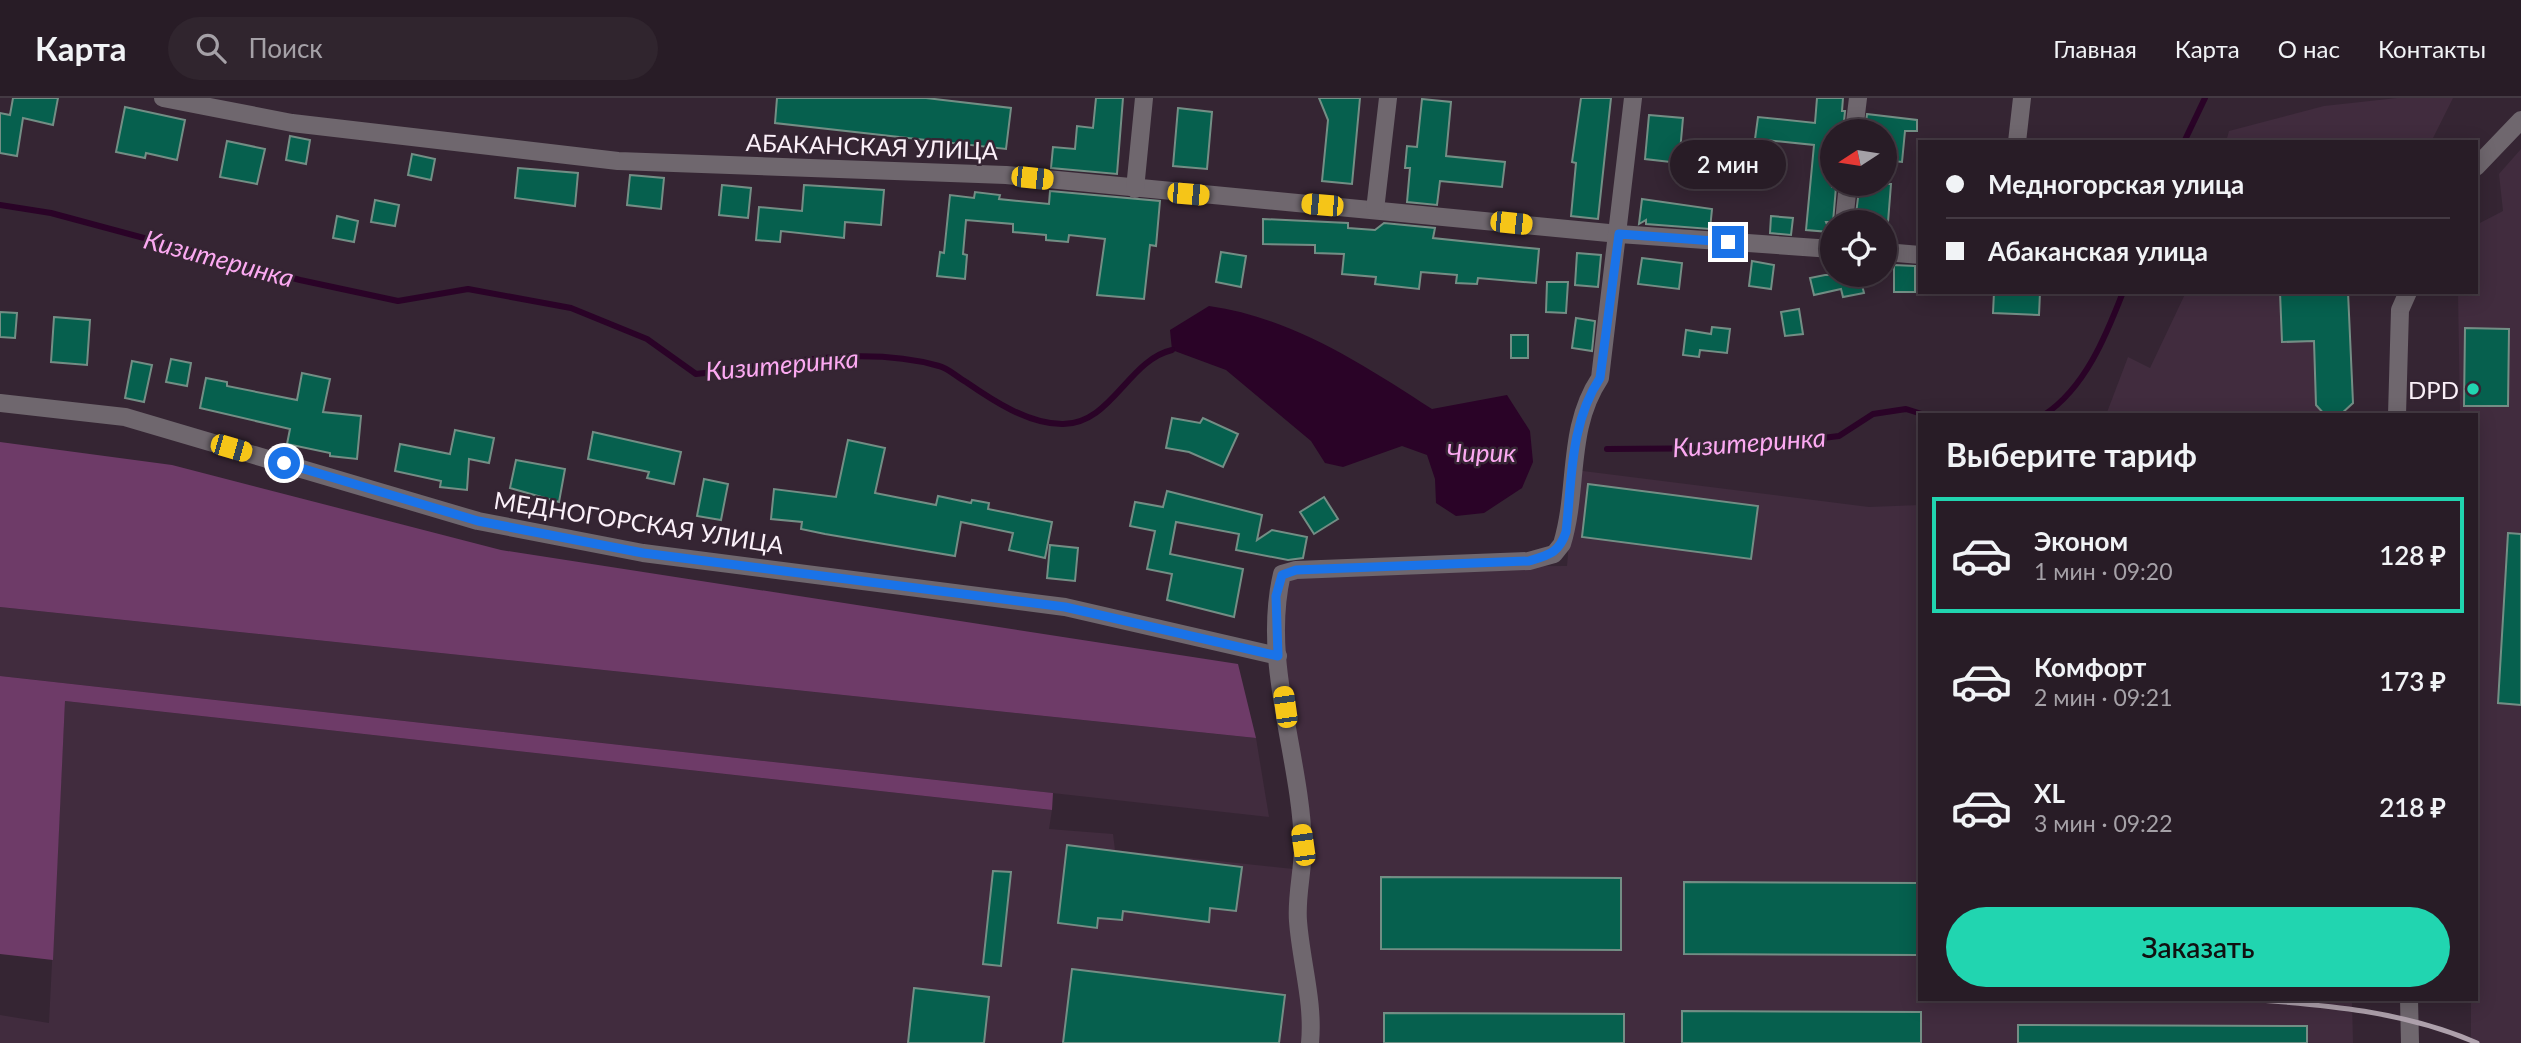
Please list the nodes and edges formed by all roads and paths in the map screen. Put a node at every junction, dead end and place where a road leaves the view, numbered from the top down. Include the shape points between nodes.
1 (163, 98) edge
2 (1144, 98) edge
3 (1388, 98) edge
4 (1633, 98) edge
5 (1858, 98) edge
6 (2022, 98) edge
7 (1855, 119) edge
8 (2521, 120) edge
9 (2017, 140) edge
10 (2478, 165) edge
11 (1135, 189) junction
12 (1375, 210) junction
13 (1619, 234) junction
14 (1820, 248) edge
15 (1897, 253) edge
16 (1918, 255) edge
17 (2407, 294) edge
18 (0, 403) edge
19 (2397, 413) edge
20 (1278, 656) junction
21 (2409, 1001) edge
22 (1310, 1043) edge
23 (2410, 1043) edge

1 - 11 street, АБАКАНСКАЯ УЛИЦА via 312,126 618,161 1006,175
2 - 11 street
3 - 12 street
4 - 13 street
5 - 7 street
6 - 9 street
8 - 10 street
11 - 12 street, АБАКАНСКАЯ УЛИЦА
12 - 13 street, АБАКАНСКАЯ УЛИЦА
13 - 14 street, АБАКАНСКАЯ УЛИЦА
13 - 20 street via 1600,378 1578,426 1562,544 1554,554 1529,561 1296,570 1282,575 1276,596
15 - 16 street
17 - 19 street via 2400,310
18 - 20 street, МЕДНОГОРСКАЯ УЛИЦА via 125,417 478,521 643,553 1065,607
20 - 22 street via 1303,845 1298,918 1312,1020
21 - 23 street

